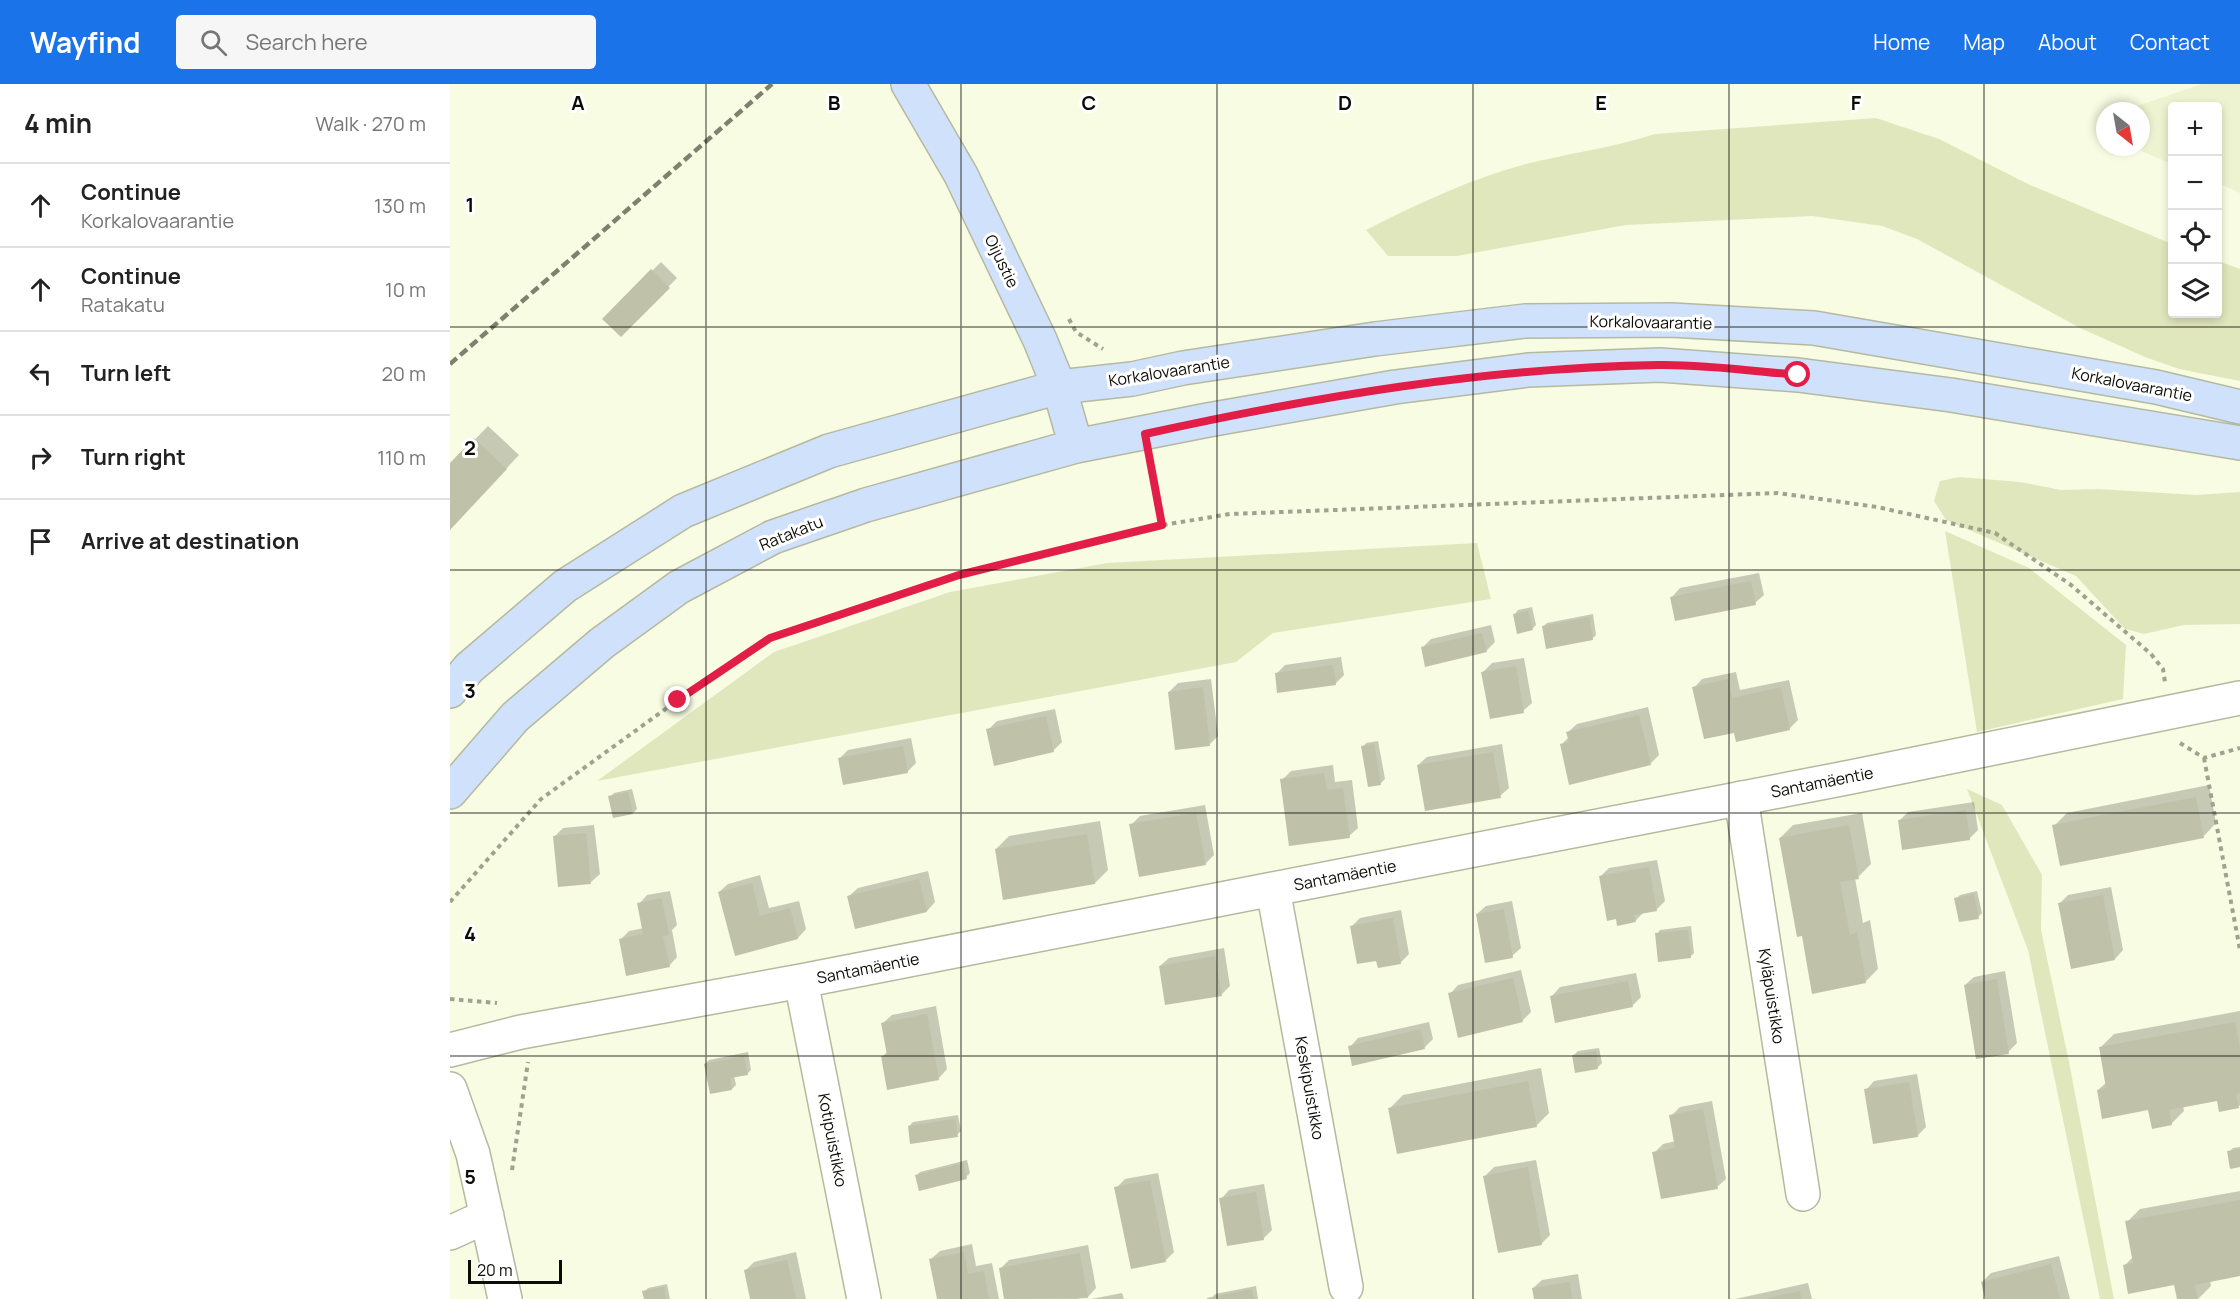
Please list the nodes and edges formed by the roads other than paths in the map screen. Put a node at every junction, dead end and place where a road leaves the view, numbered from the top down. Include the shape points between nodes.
1 (908, 84) edge
2 (1059, 387) junction
3 (2240, 407) edge
4 (2240, 444) edge
5 (1076, 446) junction
6 (450, 691) edge
7 (2239, 706) edge
8 (450, 792) edge
9 (1741, 798) junction
10 (1273, 890) junction
11 (801, 981) junction
12 (450, 1050) edge
13 (450, 1089) edge
14 (1803, 1194) dead end
15 (487, 1216) junction
16 (450, 1233) edge
17 (1346, 1287) dead end
18 (505, 1299) edge
19 (864, 1299) edge

1 - 2 street, Oijustie via 961,175
2 - 3 street, Korkalovaarantie via 1132,379 1375,339 1525,321 1671,320 1814,328 2156,387
2 - 5 street, Oijustie
2 - 6 street via 829,451 683,511 565,586 469,668
4 - 5 street, Ratakatu via 1951,395 1798,375 1660,365 1517,372 1395,387
5 - 8 street, Ratakatu via 866,504 773,537 679,586 602,643 515,717
7 - 9 street, Santamäentie via 2171,712
9 - 10 street, Santamäentie
9 - 14 street, Kyläpuistikko
10 - 11 street, Santamäentie
10 - 17 street, Keskipuistikko
11 - 12 street, Santamäentie via 521,1032
11 - 19 street, Kotipuistikko
13 - 15 street via 473,1154
15 - 16 street
15 - 18 street

